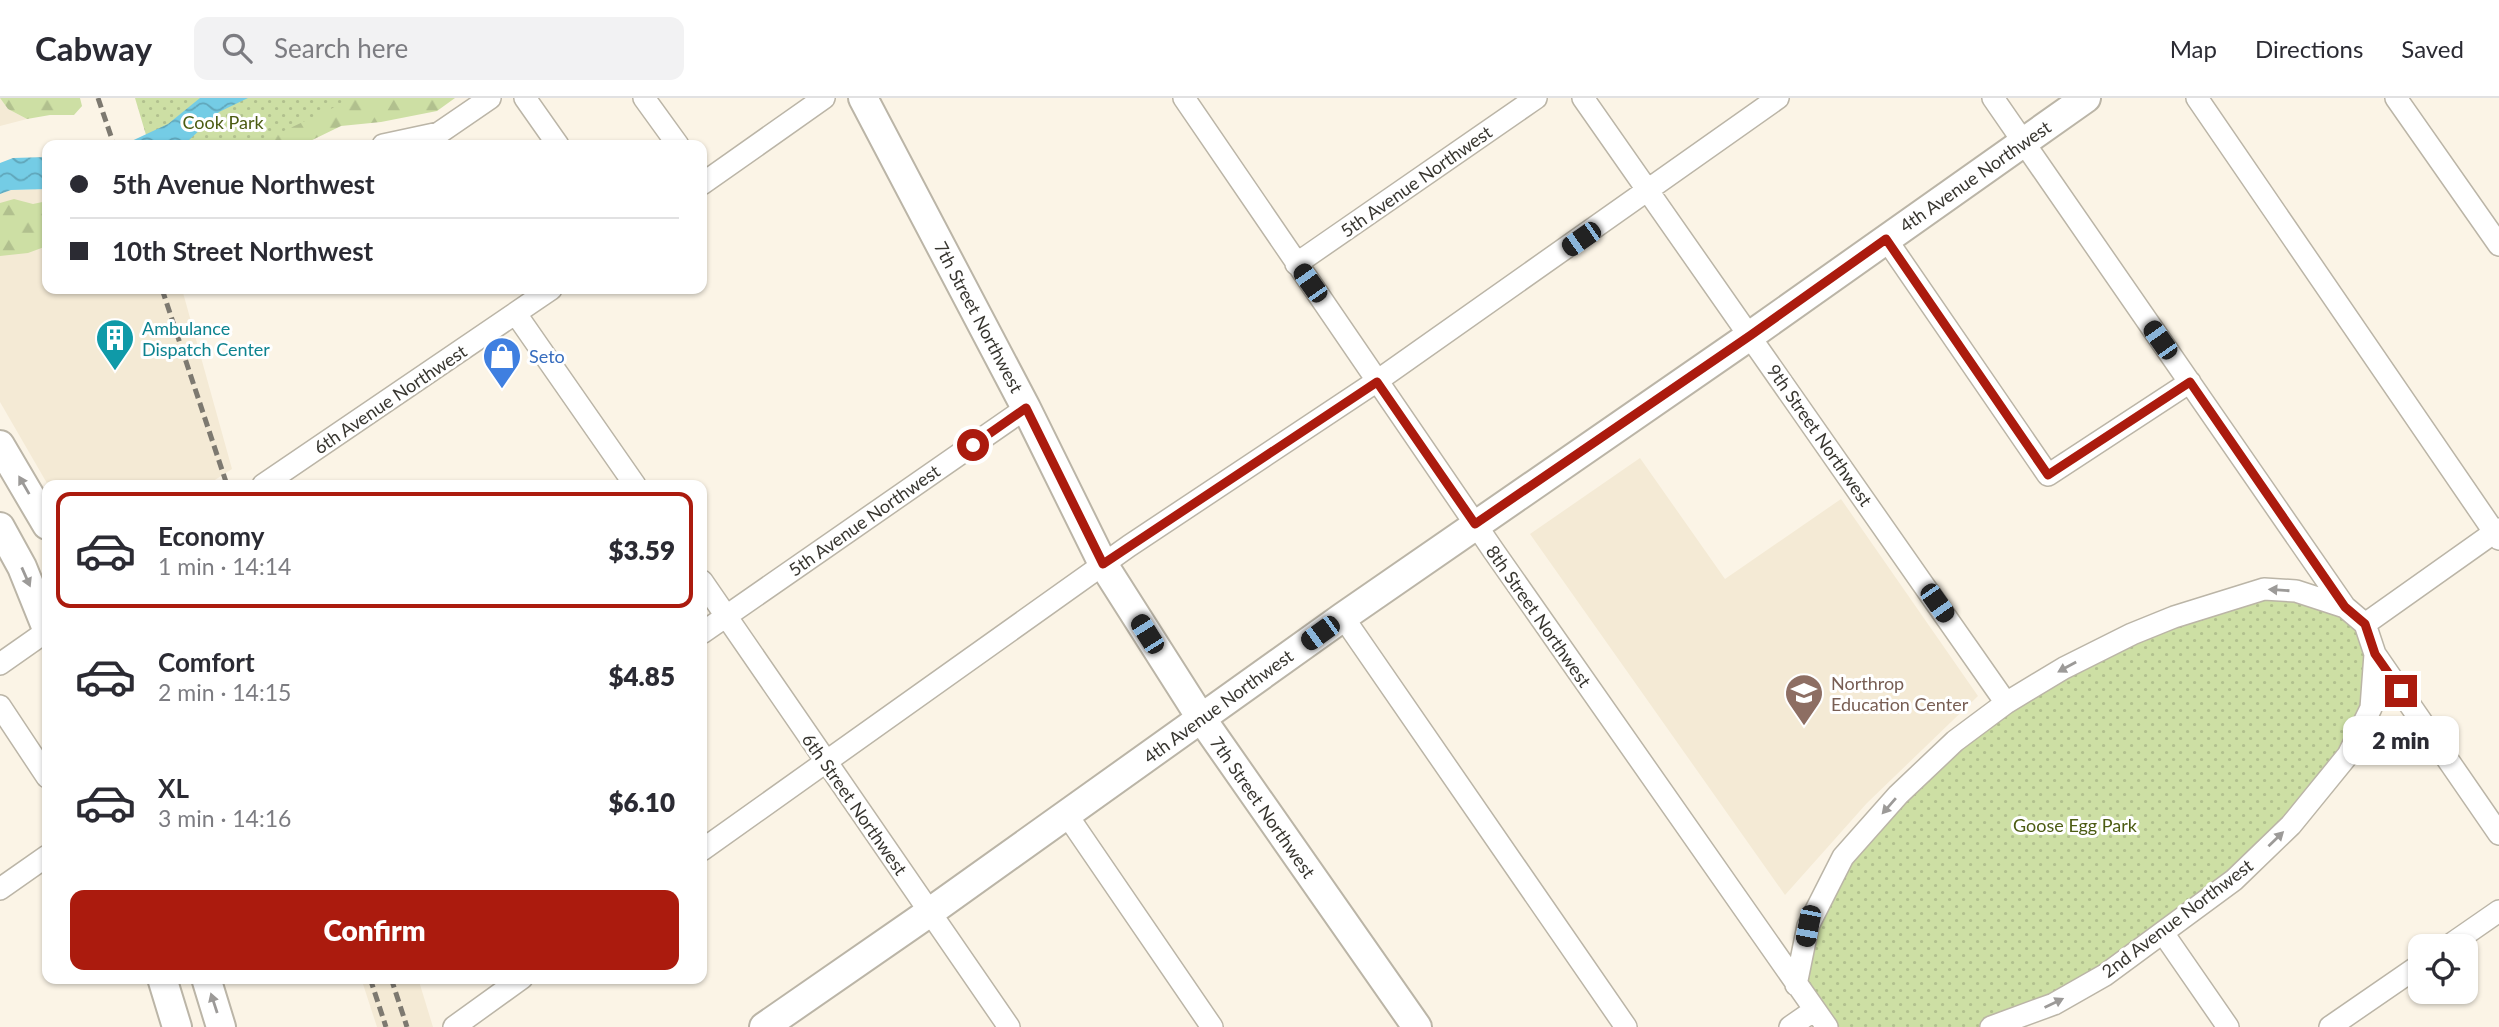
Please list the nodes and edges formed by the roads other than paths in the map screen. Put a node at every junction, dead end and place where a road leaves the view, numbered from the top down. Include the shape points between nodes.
1 (490, 98) edge
2 (525, 98) edge
3 (644, 98) edge
4 (824, 98) edge
5 (863, 98) edge
6 (1184, 98) edge
7 (1536, 98) edge
8 (1583, 98) edge
9 (1778, 98) edge
10 (1993, 98) edge
11 (2086, 98) edge
12 (2197, 98) edge
13 (2396, 98) edge
14 (443, 139) edge
15 (554, 140) edge
16 (674, 140) edge
17 (2024, 142) junction
18 (707, 179) edge
19 (1649, 191) junction
20 (1886, 239) junction
21 (2499, 245) edge
22 (1296, 264) junction
23 (544, 294) edge
24 (516, 314) junction
25 (1751, 335) junction
26 (1377, 382) junction
27 (2190, 382) junction
28 (1026, 408) junction
29 (0, 445) edge
30 (269, 480) edge
31 (632, 480) edge
32 (42, 516) edge
33 (1475, 524) junction
34 (0, 527) edge
35 (2497, 534) edge
36 (1103, 564) junction
37 (707, 588) edge
38 (2345, 607) junction
39 (726, 616) junction
40 (42, 617) edge
41 (1343, 617) junction
42 (2365, 624) junction
43 (707, 629) edge
44 (42, 634) edge
45 (2375, 654) junction
46 (0, 664) edge
47 (2006, 703) junction
48 (0, 706) edge
49 (1201, 718) junction
50 (826, 762) junction
51 (42, 769) edge
52 (1067, 815) junction
53 (2499, 834) edge
54 (707, 846) edge
55 (42, 860) edge
56 (0, 889) edge
57 (2499, 911) edge
58 (930, 912) junction
59 (2163, 933) junction
60 (2466, 934) edge
61 (2408, 973) edge
62 (164, 984) edge
63 (208, 984) edge
64 (514, 984) edge
65 (1796, 985) junction
66 (1820, 1019) edge
67 (177, 1027) edge
68 (221, 1027) edge
69 (453, 1027) edge
70 (764, 1027) edge
71 (1009, 1027) edge
72 (1212, 1027) edge
73 (1418, 1027) edge
74 (1626, 1027) edge
75 (1790, 1027) edge
76 (1991, 1027) edge
77 (2228, 1027) edge
78 (2330, 1027) edge

1 - 14 street
2 - 15 street
3 - 16 street
4 - 18 street
5 - 28 main road, 7th Street Northwest
6 - 22 street, 8th Street Northwest
7 - 22 street, 5th Avenue Northwest
8 - 19 street, 9th Street Northwest
9 - 19 street
10 - 17 street
11 - 17 main road, 4th Avenue Northwest
12 - 35 street
13 - 21 street
17 - 20 main road, 4th Avenue Northwest
17 - 27 street
19 - 25 street, 9th Street Northwest
19 - 26 street
20 - 25 main road, 4th Avenue Northwest
20 - 27 street via 2048,475
22 - 26 street, 8th Street Northwest
23 - 24 street, 6th Avenue Northwest
24 - 30 street, 6th Avenue Northwest
24 - 31 street
25 - 33 main road, 4th Avenue Northwest
25 - 47 street, 9th Street Northwest
26 - 33 street, 8th Street Northwest
26 - 36 street
27 - 38 street
28 - 36 main road, 7th Street Northwest
28 - 39 street, 5th Avenue Northwest
32 -> 29 main road
33 - 41 main road, 4th Avenue Northwest
33 - 65 street, 8th Street Northwest
34 -> 40 main road
35 - 42 street
36 - 49 main road, 7th Street Northwest
36 - 50 street
37 - 39 street, 6th Street Northwest
38 - 42 street
38 -> 47 street via 2297,591 2264,589 2132,634
39 - 43 street, 5th Avenue Northwest
39 - 50 street, 6th Street Northwest
41 - 49 main road, 4th Avenue Northwest
41 - 74 street
42 - 45 street
44 - 46 street
45 - 53 street
59 -> 45 street, 2nd Avenue Northwest via 2234,880 2291,825 2348,755 2371,708
47 -> 65 street via 1955,741 1898,795 1843,858 1808,926
48 - 51 street
49 - 52 main road, 4th Avenue Northwest
49 - 73 main road, 7th Street Northwest
50 - 54 street
50 - 58 street, 6th Street Northwest
52 - 58 main road, 4th Avenue Northwest
52 - 72 street
55 - 56 street
57 - 60 street
58 - 70 main road, 4th Avenue Northwest
58 - 71 street, 6th Street Northwest
76 -> 59 street, 2nd Avenue Northwest via 2054,1004 2105,975
59 - 77 street
61 - 78 street
62 - 67 main road
68 -> 63 main road
64 - 69 street
65 - 66 street, 8th Street Northwest
66 - 75 street

